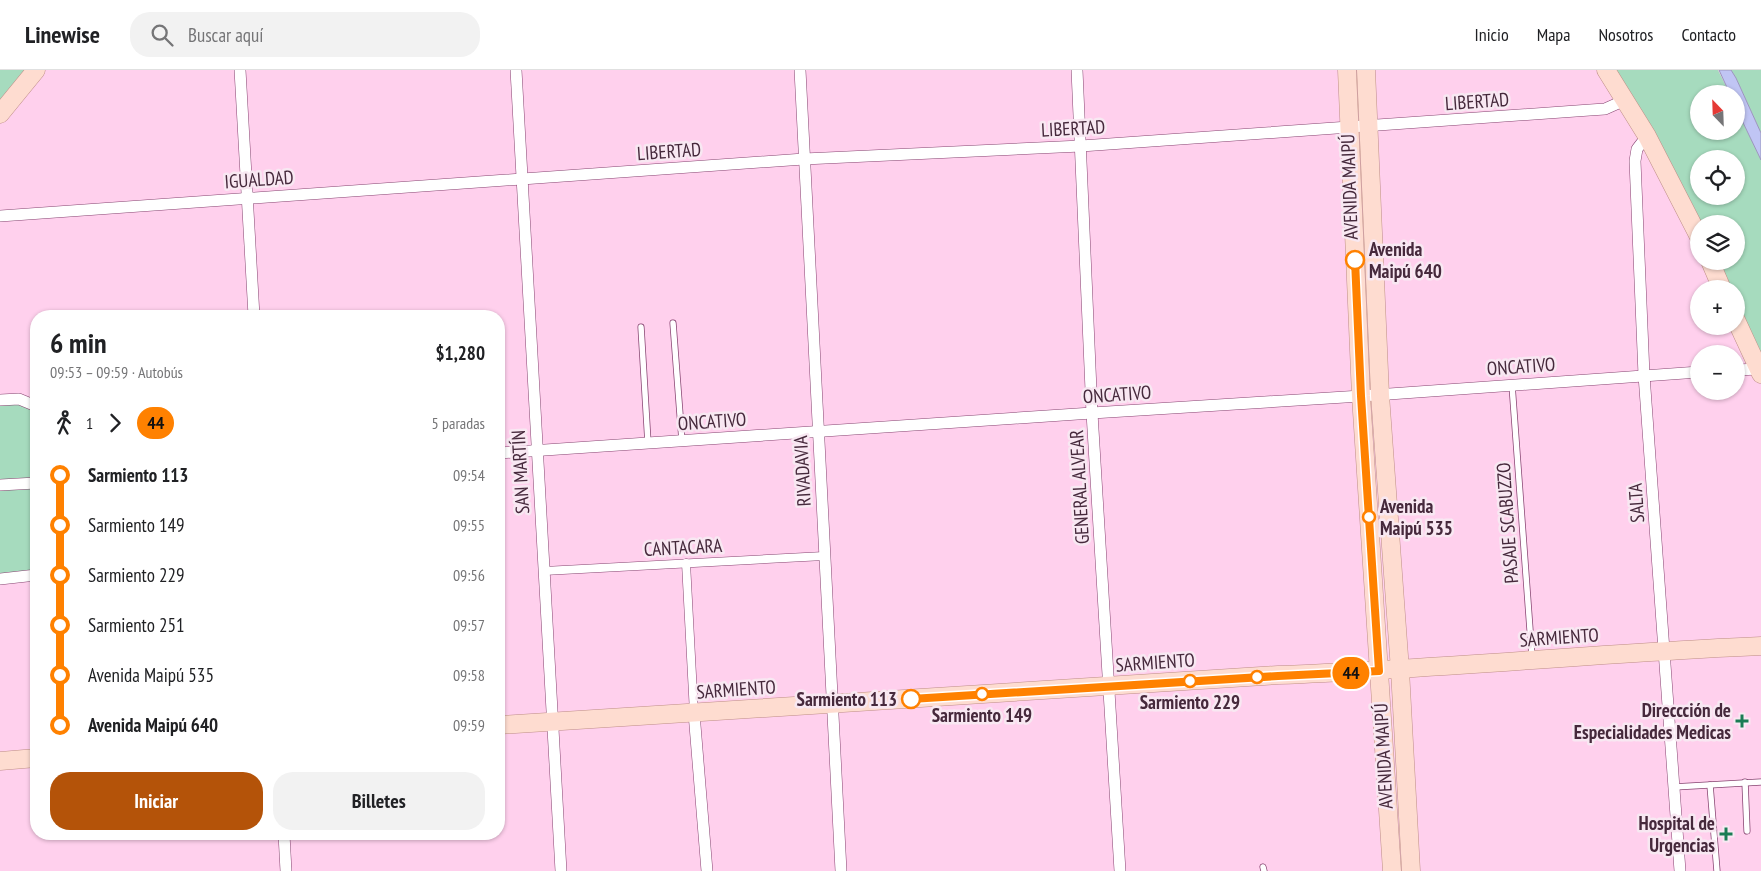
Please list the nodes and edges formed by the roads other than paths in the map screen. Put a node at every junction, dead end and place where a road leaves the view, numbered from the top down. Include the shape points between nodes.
1 (36, 70) edge
2 (240, 70) edge
3 (516, 70) edge
4 (800, 70) edge
5 (1077, 70) edge
6 (1347, 70) edge
7 (1366, 70) edge
8 (1606, 70) edge
9 (1625, 100) junction
10 (0, 114) edge
11 (1368, 126) junction
12 (1349, 128) junction
13 (1647, 136) junction
14 (1081, 146) junction
15 (804, 159) junction
16 (522, 178) junction
17 (248, 197) junction
18 (0, 216) edge
19 (1690, 220) edge
20 (254, 310) edge
21 (673, 323) dead end
22 (641, 327) dead end
23 (1743, 335) edge
24 (1745, 371) edge
25 (1690, 372) edge
26 (1760, 372) edge
27 (1644, 375) junction
28 (1512, 384) junction
29 (1380, 395) junction
30 (1361, 396) junction
31 (0, 400) edge
32 (30, 404) edge
33 (1092, 413) junction
34 (818, 431) junction
35 (682, 440) junction
36 (648, 443) junction
37 (537, 450) junction
38 (505, 453) edge
39 (30, 483) edge
40 (0, 485) edge
41 (824, 556) junction
42 (686, 563) junction
43 (544, 571) junction
44 (30, 576) edge
45 (0, 579) edge
46 (1761, 646) edge
47 (1664, 651) junction
48 (1532, 659) junction
49 (1400, 670) junction
50 (1379, 671) junction
51 (1109, 686) junction
52 (832, 704) junction
53 (694, 713) junction
54 (552, 722) junction
55 (505, 726) edge
56 (30, 758) edge
57 (0, 761) edge
58 (1744, 782) junction
59 (1761, 782) edge
60 (1710, 785) junction
61 (1674, 788) junction
62 (1747, 831) dead end
63 (284, 840) edge
64 (286, 871) edge
65 (560, 871) edge
66 (707, 871) edge
67 (841, 871) edge
68 (1120, 871) edge
69 (1392, 871) edge
70 (1411, 871) edge
71 (1680, 871) edge
72 (1717, 871) edge

1 - 10 main road
2 - 17 street
3 - 16 street, SAN MARTÍN
4 - 15 street, RIVADAVIA
5 - 14 street, GENERAL ALVEAR
6 - 12 main road, AVENIDA MAIPÚ
7 - 11 main road, AVENIDA MAIPÚ
8 - 9 main road
9 - 11 street, LIBERTAD via 1605,109
9 - 13 main road
11 - 12 street, LIBERTAD
11 - 29 main road, AVENIDA MAIPÚ
12 - 14 street, LIBERTAD
12 - 30 main road, AVENIDA MAIPÚ
13 - 19 main road
13 - 27 street, SALTA via 1637,149 1635,161
14 - 15 street, LIBERTAD
14 - 33 street, GENERAL ALVEAR
15 - 16 street, LIBERTAD
15 - 34 street, RIVADAVIA
16 - 17 street, IGUALDAD
16 - 37 street, SAN MARTÍN
17 - 18 street, IGUALDAD
17 - 20 street
21 - 35 lane
22 - 36 lane
23 - 26 main road
24 - 26 street
25 - 27 street, ONCATIVO
27 - 28 street, ONCATIVO
27 - 47 street, SALTA
28 - 29 street, ONCATIVO
28 - 48 lane, PASAJE SCABUZZO
29 - 30 street, ONCATIVO
29 - 49 main road, AVENIDA MAIPÚ
30 - 33 street, ONCATIVO
30 - 50 main road, AVENIDA MAIPÚ
31 - 32 street via 19,399
33 - 34 street, ONCATIVO
33 - 51 street, GENERAL ALVEAR
34 - 35 street, ONCATIVO
34 - 41 street, RIVADAVIA
35 - 36 street, ONCATIVO
36 - 37 street, ONCATIVO
37 - 38 street, ONCATIVO
37 - 43 street, SAN MARTÍN
39 - 40 street
41 - 42 street, CANTACARA
41 - 52 street, RIVADAVIA
42 - 43 street, CANTACARA
42 - 53 street
43 - 54 street, SAN MARTÍN
44 - 45 street
46 - 47 main road, SARMIENTO
47 - 48 main road, SARMIENTO
47 - 61 street, SALTA
48 - 49 main road, SARMIENTO
49 - 50 main road, SARMIENTO
49 - 70 main road, AVENIDA MAIPÚ
50 - 51 main road, SARMIENTO
50 - 69 main road, AVENIDA MAIPÚ
51 - 52 main road, SARMIENTO
51 - 68 street, GENERAL ALVEAR
52 - 53 main road, SARMIENTO
52 - 67 street, RIVADAVIA
53 - 54 main road, SARMIENTO
53 - 66 street
54 - 55 main road, SARMIENTO
54 - 65 street, SAN MARTÍN
56 - 57 main road
58 - 59 lane
58 - 60 lane
58 - 62 lane
60 - 61 lane
60 - 72 lane
61 - 71 street, SALTA
63 - 64 street

